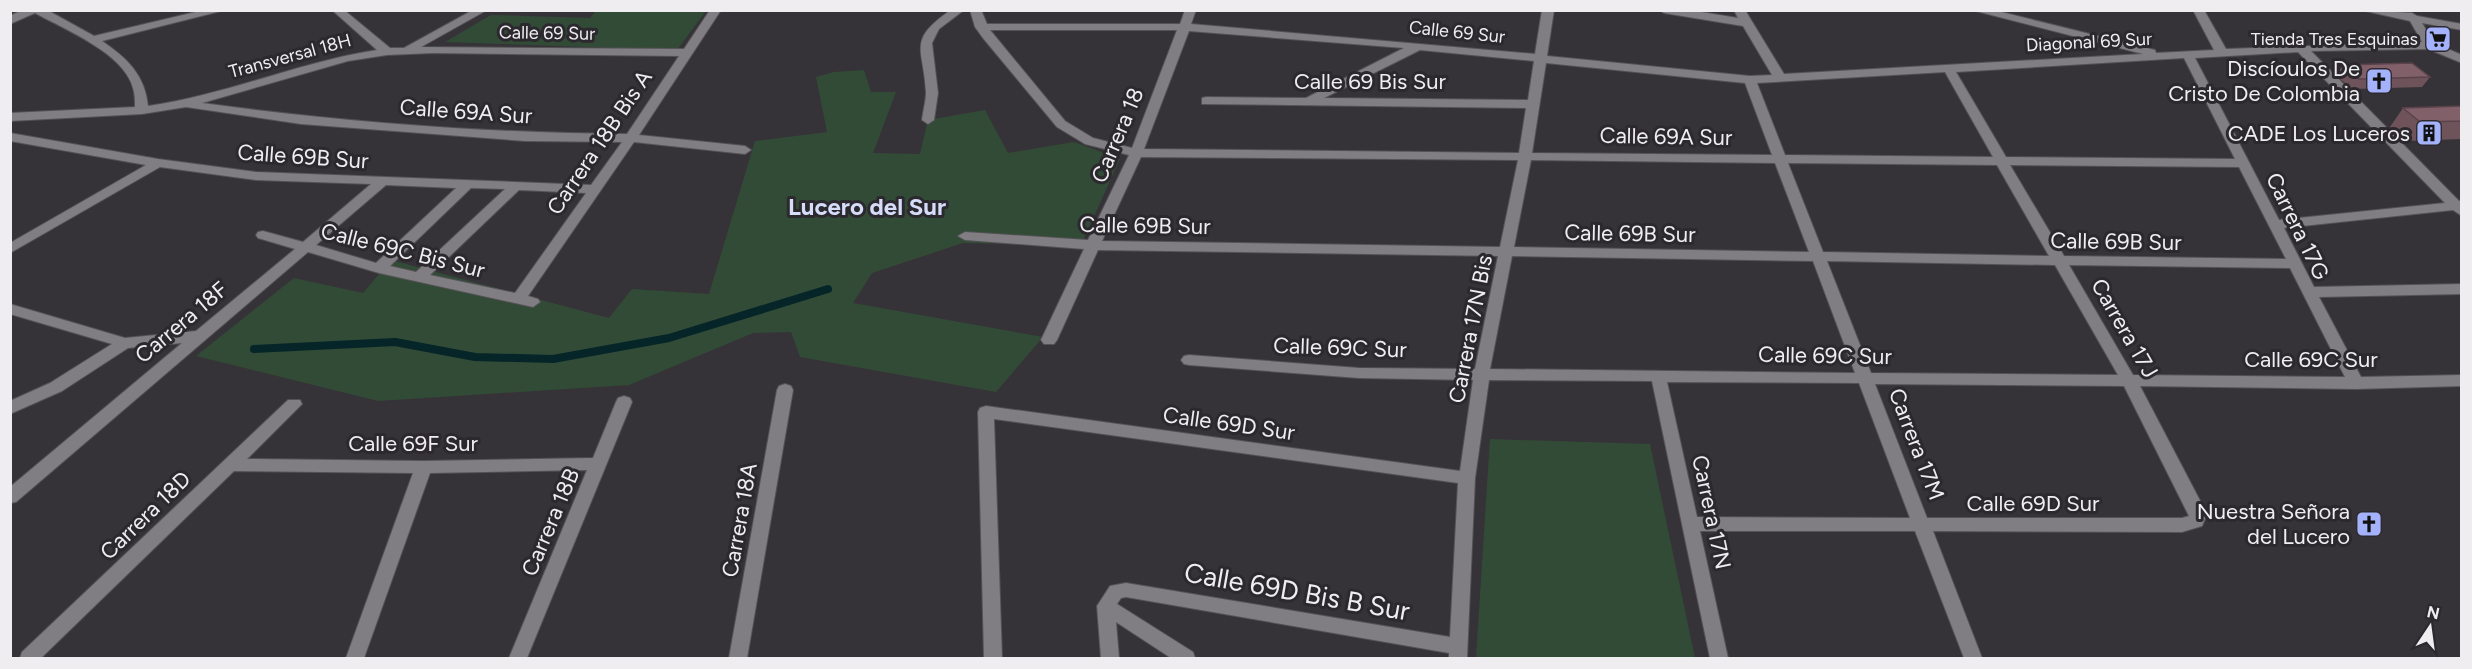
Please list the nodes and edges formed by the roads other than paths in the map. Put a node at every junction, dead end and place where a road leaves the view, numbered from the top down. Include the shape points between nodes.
1 (32, 10) edge
2 (38, 10) edge
3 (220, 10) edge
4 (337, 10) edge
5 (482, 10) edge
6 (716, 10) edge
7 (959, 10) edge
8 (975, 10) edge
9 (1191, 10) edge
10 (1548, 10) edge
11 (1664, 10) edge
12 (1739, 10) edge
13 (1977, 10) edge
14 (2198, 10) edge
15 (2366, 10) edge
16 (2411, 15) edge
17 (10, 21) edge
18 (1747, 23) junction
19 (981, 27) junction
20 (1185, 27) junction
21 (2462, 27) edge
22 (92, 40) junction
23 (2430, 45) junction
24 (1419, 46) junction
25 (2301, 48) junction
26 (407, 50) junction
27 (387, 52) junction
28 (2222, 52) junction
29 (687, 53) junction
30 (2188, 55) junction
31 (2168, 56) junction
32 (1542, 59) junction
33 (2462, 60) edge
34 (1947, 68) junction
35 (1780, 78) junction
36 (1750, 80) junction
37 (1206, 101) dead end
38 (1308, 102) junction
39 (185, 104) junction
40 (1534, 104) junction
41 (142, 110) junction
42 (10, 117) edge
43 (928, 120) dead end
44 (10, 137) edge
45 (631, 138) junction
46 (745, 150) dead end
47 (1136, 153) junction
48 (1525, 156) junction
49 (1780, 158) junction
50 (2002, 160) junction
51 (158, 163) junction
52 (2244, 163) junction
53 (382, 182) junction
54 (467, 185) junction
55 (515, 187) junction
56 (596, 189) junction
57 (2460, 208) edge
58 (2275, 225) junction
59 (263, 235) dead end
60 (965, 236) dead end
61 (1091, 245) junction
62 (305, 248) junction
63 (10, 249) edge
64 (1507, 252) junction
65 (1818, 257) junction
66 (2060, 261) junction
67 (2295, 264) junction
68 (379, 268) junction
69 (419, 277) junction
70 (2462, 289) edge
71 (2308, 292) junction
72 (518, 299) junction
73 (533, 302) dead end
74 (10, 309) edge
75 (200, 336) junction
76 (1049, 340) dead end
77 (125, 343) junction
78 (1189, 360) dead end
79 (1482, 372) junction
80 (1658, 375) junction
81 (1865, 378) junction
82 (2462, 380) edge
83 (2130, 381) junction
84 (2355, 383) junction
85 (785, 390) dead end
86 (624, 402) dead end
87 (294, 404) dead end
88 (10, 408) edge
89 (598, 464) junction
90 (228, 465) junction
91 (423, 467) junction
92 (1467, 478) junction
93 (10, 497) edge
94 (2196, 521) joint
95 (1689, 524) junction
96 (1922, 525) junction
97 (1106, 606) junction
98 (1459, 653) edge
99 (28, 658) edge
100 (355, 658) edge
101 (518, 658) edge
102 (738, 658) edge
103 (993, 658) edge
104 (1110, 658) edge
105 (1186, 658) edge
106 (1719, 658) edge
107 (1973, 658) edge

1 - 17 street
2 - 22 street
3 - 22 street
4 - 27 street
5 - 26 street
6 - 29 street, Carrera 18B Bis A
7 - 43 street via 934,27 926,43 932,93
8 - 19 street, Calle 69A Sur
9 - 20 street, Carrera 18
10 - 32 street, Carrera 17N Bis
11 - 18 street
12 - 18 street
13 - 31 street
14 - 28 street
15 - 16 street
16 - 21 street
16 - 23 street
18 - 35 street
19 - 20 street, Calle 69 Sur
19 - 47 street, Calle 69A Sur via 1053,117 1089,141
20 - 24 street, Calle 69 Sur
20 - 47 street, Carrera 18
22 - 41 street via 126,64 139,86
23 - 25 street, Diagonal 69 Sur
23 - 33 street
24 - 32 street, Calle 69 Sur
24 - 38 street
25 - 28 street, Diagonal 69 Sur
25 - 57 street
26 - 27 street, Transversal 18H
26 - 29 street, Calle 69 Sur
27 - 39 street, Transversal 18H via 347,58
28 - 30 street, Diagonal 69 Sur
29 - 45 street, Carrera 18B Bis A
30 - 31 street, Diagonal 69 Sur
30 - 52 street, Carrera 17G
31 - 34 street, Diagonal 69 Sur
32 - 36 street, Calle 69 Sur
32 - 40 street, Carrera 17N Bis
34 - 35 street, Diagonal 69 Sur
34 - 50 street, Carrera 17J
35 - 36 street, Diagonal 69 Sur
36 - 49 street, Carrera 17M
37 - 38 street, Calle 69 Bis Sur
38 - 40 street, Calle 69 Bis Sur
39 - 41 street
39 - 45 street, Calle 69A Sur via 312,121 525,137
40 - 48 street, Carrera 17N Bis
41 - 42 street
44 - 51 street, Calle 69B Sur
45 - 46 street, Calle 69A Sur
45 - 56 street, Carrera 18B Bis A
47 - 48 street, Calle 69A Sur
47 - 61 street, Carrera 18
48 - 49 street, Calle 69A Sur
48 - 64 street, Carrera 17N Bis
49 - 50 street, Calle 69A Sur
49 - 65 street, Carrera 17M
50 - 52 street, Calle 69A Sur
50 - 66 street, Carrera 17J
51 - 53 street, Calle 69B Sur via 256,176
51 - 63 street
52 - 58 street, Carrera 17G
53 - 54 street, Calle 69B Sur
53 - 62 street, Carrera 18F
54 - 55 street, Calle 69B Sur
54 - 68 street
55 - 56 street, Calle 69B Sur
55 - 69 street
56 - 72 street, Carrera 18B Bis A
57 - 58 street
58 - 67 street, Carrera 17G
59 - 62 street, Calle 69C Bis Sur
60 - 61 street, Calle 69B Sur
61 - 64 street, Calle 69B Sur
61 - 76 street, Carrera 18
62 - 68 street, Calle 69C Bis Sur
62 - 75 street, Carrera 18F
64 - 65 street, Calle 69B Sur
64 - 79 street, Carrera 17N Bis
65 - 66 street, Calle 69B Sur
65 - 81 street, Carrera 17M
66 - 67 street, Calle 69B Sur
66 - 83 street, Carrera 17J
67 - 71 street, Carrera 17G
68 - 69 street, Calle 69C Bis Sur
69 - 72 street, Calle 69C Bis Sur
70 - 71 street
71 - 84 street, Carrera 17G
72 - 73 street, Calle 69C Bis Sur
74 - 77 street
75 - 77 street
75 - 93 street, Carrera 18F
77 - 88 street via 56,387
78 - 79 street, Calle 69C Sur via 1328,372
79 - 80 street, Calle 69C Sur
79 - 92 street, Carrera 17N Bis
80 - 81 street, Calle 69C Sur
80 - 95 street, Carrera 17N
81 - 83 street, Calle 69C Sur
81 - 96 street, Carrera 17M
82 - 84 street, Calle 69C Sur
83 - 84 street, Calle 69C Sur
83 - 94 street, Carrera 17J via 2198,514
85 - 102 street, Carrera 18A
86 - 89 street, Carrera 18B
87 - 90 street, Carrera 18D
89 - 91 street, Calle 69F Sur
89 - 101 street, Carrera 18B
90 - 91 street, Calle 69F Sur
90 - 99 street, Carrera 18D
91 - 100 street
92 - 98 street, Carrera 17N Bis
92 - 103 street, Calle 69D Sur via 986,412
94 - 96 street, Calle 69D Sur via 2182,525
95 - 96 street, Calle 69D Sur
95 - 106 street, Carrera 17N
96 - 107 street, Carrera 17M
97 - 98 street, Calle 69D Bis B Sur via 1116,591 1126,590
97 - 104 street
97 - 105 street

